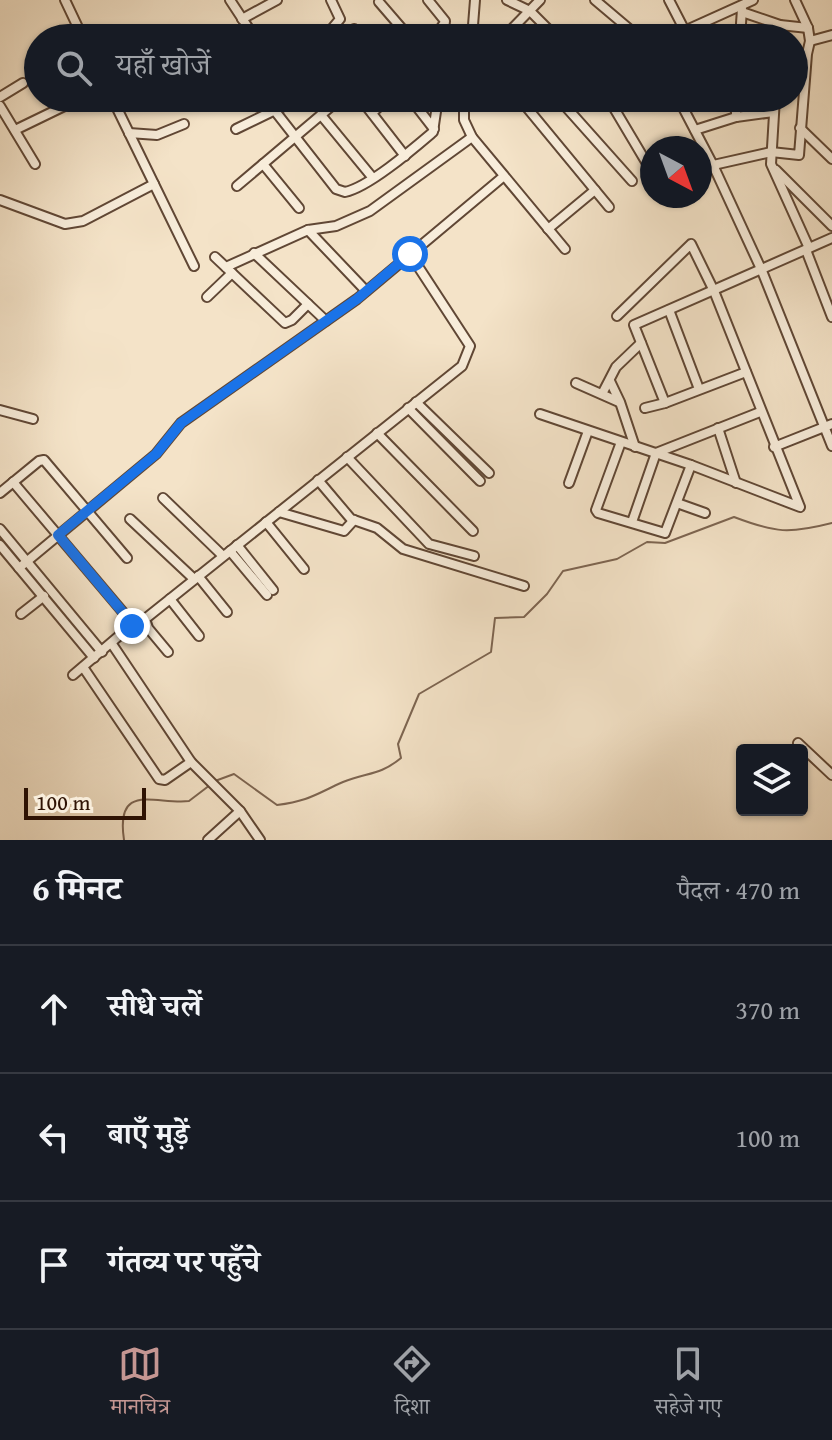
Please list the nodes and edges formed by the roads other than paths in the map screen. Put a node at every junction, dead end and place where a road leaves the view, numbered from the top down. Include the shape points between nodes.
1 (65, 0) edge
2 (230, 0) edge
3 (277, 0) edge
4 (331, 0) edge
5 (428, 0) edge
6 (475, 0) edge
7 (507, 0) edge
8 (540, 0) edge
9 (669, 0) edge
10 (723, 0) edge
11 (753, 0) edge
12 (795, 0) edge
13 (379, 2) dead end
14 (601, 2) edge
15 (742, 8) junction
16 (530, 11) junction
17 (728, 11) junction
18 (242, 19) junction
19 (445, 21) junction
20 (76, 24) edge
21 (245, 24) edge
22 (336, 24) edge
23 (398, 24) edge
24 (443, 24) edge
25 (445, 24) edge
26 (473, 24) edge
27 (517, 24) edge
28 (543, 24) edge
29 (625, 24) edge
30 (681, 24) edge
31 (700, 24) edge
32 (741, 24) edge
33 (778, 24) edge
34 (806, 24) edge
35 (808, 28) edge
36 (832, 35) edge
37 (810, 41) junction
38 (808, 58) edge
39 (23, 83) dead end
40 (0, 97) edge
41 (0, 106) edge
42 (51, 112) edge
43 (119, 112) edge
44 (273, 112) edge
45 (276, 112) edge
46 (325, 112) edge
47 (421, 112) edge
48 (436, 112) edge
49 (464, 112) edge
50 (531, 112) edge
51 (570, 112) edge
52 (616, 112) edge
53 (685, 112) edge
54 (736, 112) edge
55 (774, 112) joint
56 (802, 112) edge
57 (372, 113) edge
58 (321, 115) junction
59 (736, 117) junction
60 (184, 124) dead end
61 (800, 128) junction
62 (236, 129) dead end
63 (434, 129) junction
64 (15, 130) junction
65 (695, 130) junction
66 (129, 133) junction
67 (472, 137) junction
68 (294, 138) junction
69 (640, 152) edge
70 (771, 152) junction
71 (405, 156) junction
72 (832, 159) edge
73 (35, 164) dead end
74 (263, 164) junction
75 (771, 164) junction
76 (713, 165) junction
77 (504, 176) junction
78 (372, 177) junction
79 (632, 181) dead end
80 (154, 184) junction
81 (237, 186) dead end
82 (595, 190) junction
83 (0, 200) edge
84 (609, 207) dead end
85 (299, 208) dead end
86 (832, 226) edge
87 (548, 229) junction
88 (308, 230) junction
89 (832, 238) edge
90 (565, 249) dead end
91 (807, 249) junction
92 (254, 253) junction
93 (410, 254) junction
94 (215, 257) dead end
95 (194, 266) dead end
96 (229, 270) junction
97 (762, 271) junction
98 (366, 291) junction
99 (714, 291) junction
100 (207, 297) dead end
101 (308, 304) junction
102 (669, 310) junction
103 (617, 316) dead end
104 (832, 317) edge
105 (326, 321) junction
106 (641, 343) junction
107 (746, 372) junction
108 (610, 381) junction
109 (576, 383) dead end
110 (699, 389) junction
111 (602, 394) junction
112 (416, 402) junction
113 (620, 402) junction
114 (665, 403) junction
115 (408, 408) junction
116 (645, 408) dead end
117 (0, 410) edge
118 (760, 412) junction
119 (540, 414) dead end
120 (33, 419) dead end
121 (832, 424) edge
122 (718, 428) junction
123 (823, 428) junction
124 (588, 431) junction
125 (377, 433) junction
126 (621, 442) junction
127 (832, 446) edge
128 (635, 447) junction
129 (774, 447) junction
130 (656, 453) junction
131 (347, 457) junction
132 (691, 465) junction
133 (489, 473) dead end
134 (318, 480) junction
135 (480, 481) dead end
136 (13, 482) junction
137 (569, 483) dead end
138 (736, 483) junction
139 (0, 493) edge
140 (163, 498) dead end
141 (677, 503) junction
142 (87, 510) junction
143 (279, 512) junction
144 (705, 513) dead end
145 (130, 519) dead end
146 (354, 520) junction
147 (266, 522) junction
148 (632, 522) junction
149 (0, 529) edge
150 (473, 531) dead end
151 (58, 535) junction
152 (2, 542) edge
153 (230, 551) junction
154 (474, 556) dead end
155 (127, 558) dead end
156 (27, 561) junction
157 (19, 568) junction
158 (304, 569) dead end
159 (196, 578) junction
160 (524, 586) dead end
161 (51, 590) junction
162 (270, 593) dead end
163 (43, 597) junction
164 (170, 599) junction
165 (227, 612) dead end
166 (21, 614) dead end
167 (199, 636) dead end
168 (112, 644) junction
169 (102, 652) junction
170 (168, 652) dead end
171 (94, 658) junction
172 (83, 667) junction
173 (73, 675) dead end
174 (798, 743) dead end
175 (191, 762) junction
176 (832, 775) edge
177 (240, 811) junction
178 (208, 840) edge
179 (260, 840) edge

1 - 20 street
2 - 18 street
3 - 18 street
4 - 22 street via 340,19
5 - 19 street
6 - 26 street
7 - 16 street
8 - 16 street
9 - 30 street
10 - 17 street
11 - 15 street
12 - 34 street
13 - 23 street
14 - 29 street
15 - 17 street
15 - 32 street
15 - 33 street
16 - 27 street
16 - 28 street
17 - 31 street
18 - 21 street
19 - 24 street
19 - 25 street
35 - 37 street
36 - 37 street
37 - 38 street
39 - 40 street
41 - 64 street
42 - 64 street
43 - 66 street
44 - 62 street
45 - 68 street
46 - 58 street
47 - 63 street
48 - 63 street
49 - 67 street
50 - 82 street
51 - 79 street
52 - 69 street
53 - 65 street
54 - 59 street
55 - 59 street
55 - 70 street
56 - 61 street
57 - 71 street
58 - 68 street
58 - 78 street
59 - 65 street
60 - 66 street via 157,135
61 - 70 street via 799,155
61 - 72 street
63 - 71 street
64 - 73 street
65 - 76 street
66 - 80 street
67 - 77 street
67 - 88 street via 370,211 336,226
68 - 74 street
68 - 78 street via 341,192
70 - 75 street
70 - 76 street
71 - 78 street
74 - 81 street
74 - 85 street
75 - 86 street
75 - 91 street
76 - 97 street
77 - 87 street
77 - 93 street
80 - 83 street via 70,224
80 - 95 street
82 - 84 street
82 - 87 street
87 - 90 street
88 - 92 street
88 - 98 street
89 - 91 street
91 - 97 street
91 - 104 street
92 - 96 street
92 - 101 street
93 - 98 street
93 - 112 street via 470,346 462,366
94 - 96 street
96 - 100 street
96 - 101 street via 285,323
97 - 99 street
97 - 123 street
98 - 105 street
99 - 102 street
99 - 103 street via 691,244
99 - 107 street
101 - 105 street
102 - 106 street via 634,325
102 - 110 street
105 - 142 street via 181,423 156,454
106 - 108 street via 616,367
106 - 114 street
107 - 110 street
107 - 118 street
108 - 111 street
108 - 113 street
109 - 111 street
110 - 114 street
111 - 113 street
112 - 115 street
112 - 133 street
113 - 128 street
114 - 116 street
115 - 125 street
115 - 135 street
117 - 120 street
118 - 122 street
118 - 129 street
119 - 124 street
121 - 123 street
122 - 130 street
122 - 138 street
123 - 127 street
123 - 129 street
124 - 126 street
124 - 137 street
125 - 131 street
125 - 150 street
126 - 128 street
126 - 148 street via 596,510
128 - 130 street
129 - 138 street via 800,507
130 - 132 street
130 - 148 street
131 - 134 street
131 - 154 street via 429,544
132 - 138 street
132 - 141 street
134 - 143 street
134 - 146 street
136 - 139 street
136 - 142 street via 44,460
136 - 151 street
140 - 153 street
141 - 144 street
141 - 148 street via 665,533
142 - 151 street
142 - 155 street
143 - 146 street via 344,531
143 - 147 street
145 - 159 street
146 - 160 street via 377,528 403,549
147 - 153 street
147 - 158 street
149 - 152 street
151 - 156 street
151 - 168 street via 133,624
152 - 156 street
152 - 157 street
153 - 159 street
153 - 162 street
156 - 157 street
156 - 161 street
157 - 163 street
159 - 164 street
159 - 165 street
161 - 163 street
161 - 169 street
163 - 166 street
163 - 171 street
164 - 167 street
164 - 170 street via 145,619
168 - 169 street
168 - 175 street
169 - 171 street
171 - 172 street
172 - 173 street
172 - 175 street via 159,779
174 - 176 street
175 - 177 street
177 - 178 street
177 - 179 street

